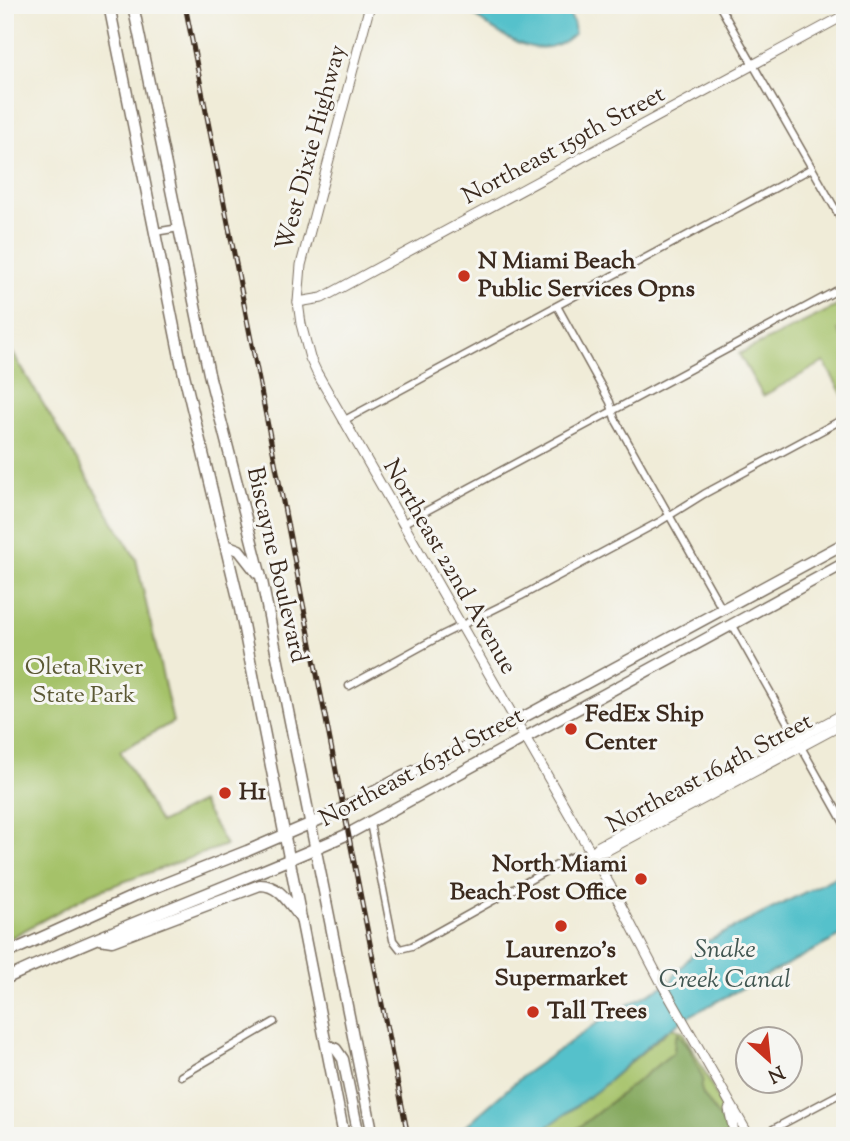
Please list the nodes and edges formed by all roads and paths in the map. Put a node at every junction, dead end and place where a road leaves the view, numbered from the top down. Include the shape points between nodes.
1 (109, 5) edge
2 (133, 5) edge
3 (370, 5) edge
4 (719, 5) edge
5 (845, 15) edge
6 (753, 65) junction
7 (154, 105) junction
8 (130, 110) junction
9 (812, 168) junction
10 (845, 226) edge
11 (179, 228) junction
12 (155, 232) junction
13 (845, 286) edge
14 (299, 302) junction
15 (557, 306) junction
16 (613, 410) junction
17 (845, 418) edge
18 (344, 421) junction
19 (669, 514) junction
20 (402, 524) junction
21 (845, 543) edge
22 (226, 545) junction
23 (845, 563) edge
24 (262, 581) junction
25 (752, 593) junction
26 (722, 609) junction
27 (732, 624) junction
28 (460, 627) junction
29 (706, 638) junction
30 (349, 686) dead end
31 (845, 713) edge
32 (515, 721) junction
33 (845, 723) edge
34 (525, 736) junction
35 (797, 744) junction
36 (370, 823) junction
37 (311, 824) junction
38 (845, 825) edge
39 (285, 836) junction
40 (316, 849) junction
41 (592, 853) junction
42 (290, 860) junction
43 (302, 919) junction
44 (97, 939) junction
45 (5, 954) edge
46 (5, 979) edge
47 (274, 1022) dead end
48 (327, 1045) junction
49 (180, 1076) dead end
50 (720, 1084) junction
51 (845, 1091) edge
52 (344, 1136) edge
53 (359, 1136) edge
54 (373, 1136) edge
55 (735, 1136) edge
56 (749, 1136) edge
57 (760, 1136) edge

1 - 8 main road, Biscayne Boulevard
2 - 7 main road, Biscayne Boulevard
3 - 14 street, West Dixie Highway via 304,247
4 - 6 street
5 - 6 street, Northeast 159th Street
6 - 9 street
6 - 14 street, Northeast 159th Street via 322,298
7 - 8 main road
7 - 11 main road, Biscayne Boulevard
8 - 12 main road, Biscayne Boulevard
9 - 10 street
9 - 15 street
11 - 12 street
11 - 24 main road, Biscayne Boulevard via 216,407
12 - 22 main road, Biscayne Boulevard
13 - 16 street
14 - 18 street, Northeast 22nd Avenue via 310,358
15 - 16 street
15 - 18 street
16 - 19 street
16 - 20 street
17 - 19 street
18 - 20 street, Northeast 22nd Avenue
19 - 26 street
19 - 28 street
20 - 28 street, Northeast 22nd Avenue
21 - 25 main road, Northeast 163rd Street
22 - 24 main road via 239,550
22 - 39 main road, Biscayne Boulevard
23 - 27 main road, Northeast 163rd Street
24 - 37 main road, Biscayne Boulevard
25 - 26 main road, Northeast 163rd Street
25 - 27 main road via 736,610
26 - 29 main road via 719,622
26 - 32 main road, Northeast 163rd Street
27 - 29 main road, Northeast 163rd Street
27 - 35 street
28 - 30 street
28 - 32 street, Northeast 22nd Avenue
29 - 34 main road, Northeast 163rd Street
31 - 35 street, Northeast 164th Street
32 - 34 street, Northeast 22nd Avenue
32 - 37 main road, Northeast 163rd Street
33 - 35 street, Northeast 164th Street
34 - 36 main road, Northeast 163rd Street
34 - 41 street, Northeast 22nd Avenue
35 - 38 street
35 - 41 street, Northeast 164th Street
36 - 40 main road, Northeast 163rd Street
36 - 41 street, Northeast 164th Street via 393,940 400,948 412,946 571,857
37 - 39 main road, Northeast 163rd Street
37 - 40 main road, Biscayne Boulevard
39 - 42 main road, Biscayne Boulevard
39 - 45 main road, Northeast 163rd Street
40 - 42 main road, Northeast 163rd Street
40 - 54 main road, Biscayne Boulevard
41 - 50 street, Northeast 22nd Avenue
42 - 43 main road, Biscayne Boulevard
42 - 44 main road, Northeast 163rd Street
43 - 44 main road via 279,891 263,885 112,941
43 - 48 main road, Biscayne Boulevard
44 - 46 main road, Northeast 163rd Street
47 - 49 street
48 - 52 main road, Biscayne Boulevard
48 - 53 main road via 343,1059
50 - 55 street
50 - 56 street, Northeast 22nd Avenue
51 - 57 street

